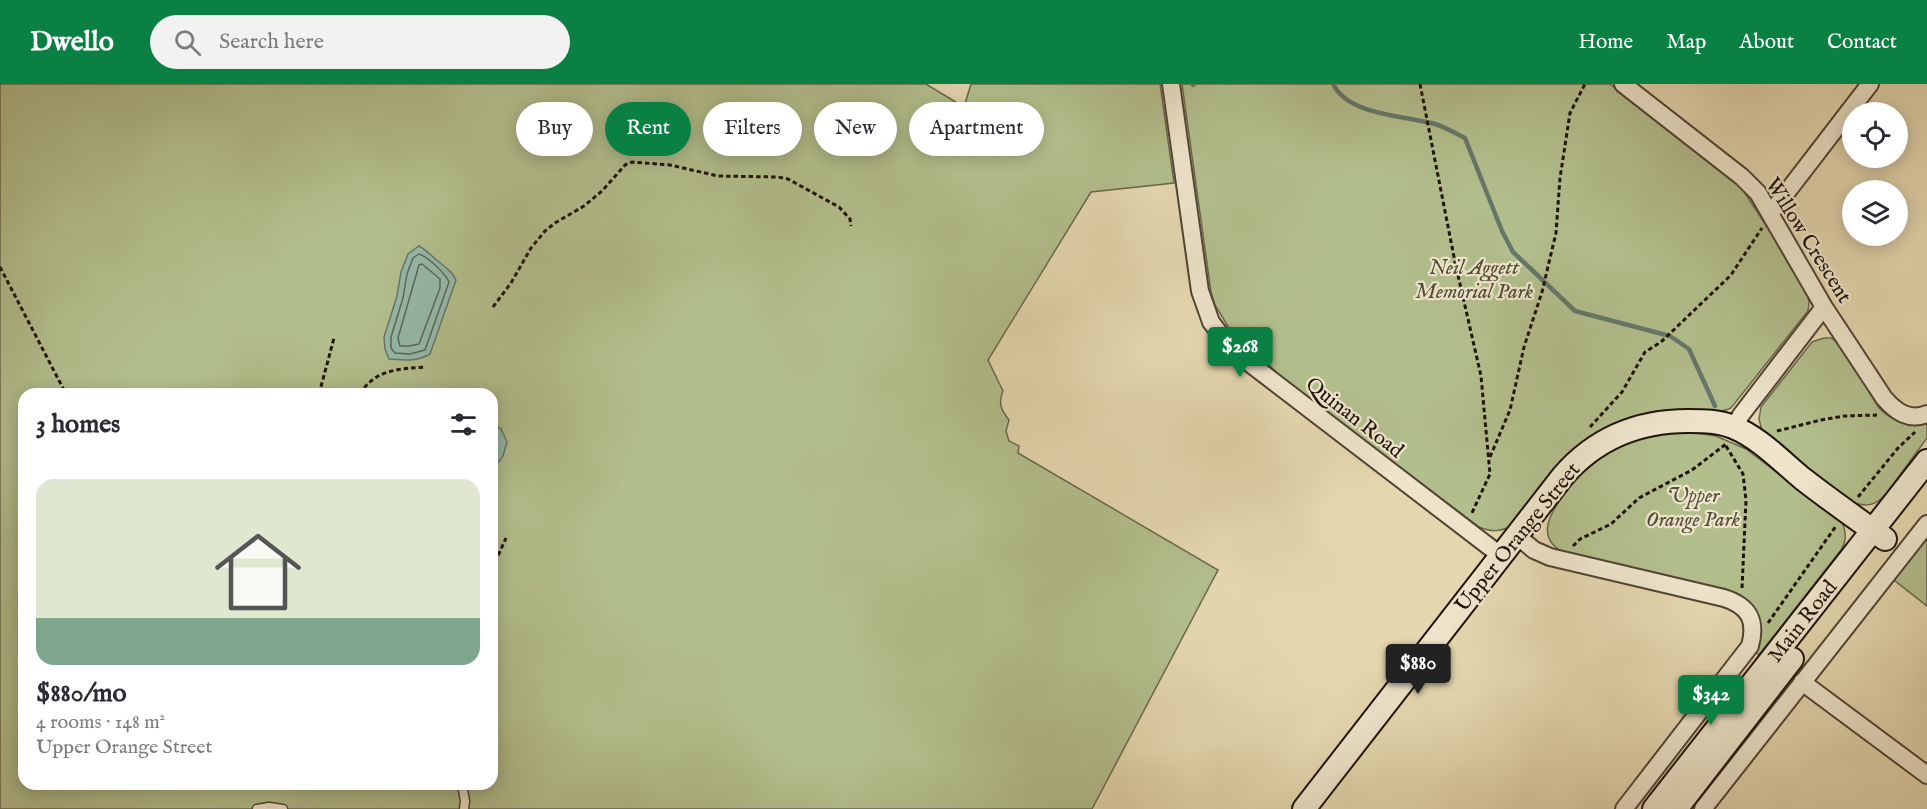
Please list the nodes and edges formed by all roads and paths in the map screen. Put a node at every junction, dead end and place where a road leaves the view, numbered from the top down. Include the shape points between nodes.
1 (1171, 84) edge
2 (1419, 84) edge
3 (1585, 84) edge
4 (1623, 84) edge
5 (1870, 84) edge
6 (1770, 214) junction
7 (851, 226) dead end
8 (0, 267) edge
9 (493, 307) dead end
10 (1824, 307) junction
11 (334, 338) dead end
12 (426, 367) dead end
13 (63, 388) edge
14 (321, 388) edge
15 (365, 388) edge
16 (1900, 412) junction
17 (1927, 414) edge
18 (1586, 432) dead end
19 (1730, 437) junction
20 (1762, 445) junction
21 (1489, 459) junction
22 (1927, 461) edge
23 (1927, 484) edge
24 (1927, 524) edge
25 (1467, 530) junction
26 (1879, 535) junction
27 (1517, 536) junction
28 (506, 538) dead end
29 (1500, 555) junction
30 (498, 556) edge
31 (1559, 560) junction
32 (1744, 608) junction
33 (1802, 682) junction
34 (1927, 775) edge
35 (463, 790) edge
36 (256, 809) edge
37 (283, 809) edge
38 (464, 809) edge
39 (1304, 809) edge
40 (1624, 809) edge
41 (1654, 809) edge
42 (1676, 809) edge
43 (1703, 809) edge

1 - 25 street, Quinan Road via 1200,291 1215,328 1244,359
2 - 21 path via 1481,376
3 - 21 path via 1570,113 1556,233 1542,292 1524,347 1510,411
4 - 6 street, Willow Crescent via 1742,177 1758,193
5 - 6 street
6 - 10 street, Willow Crescent
6 - 18 path via 1731,275 1661,342 1645,352 1622,392
7 - 9 path via 847,213 839,207 788,179 718,176 670,165 632,162 584,206 544,231
8 - 13 path
10 - 16 street, Willow Crescent
10 - 19 street via 1742,415
11 - 14 path
12 - 15 path via 384,372
16 - 17 street via 1916,417
16 - 20 path via 1821,420 1769,433
19 - 20 main road, Upper Orange Street
19 - 27 main road, Upper Orange Street via 1711,421 1674,421 1639,426 1608,439 1574,464
19 - 31 path via 1692,470 1639,498 1611,524 1580,539
19 - 32 path via 1743,474 1746,500
20 - 26 main road, Upper Orange Street
21 - 25 path via 1490,474
22 - 26 main road, Main Road
23 - 26 main road, Main Road
24 - 33 street
25 - 29 street, Quinan Road
26 - 41 main road, Main Road
26 - 42 main road, Main Road
27 - 29 main road, Upper Orange Street
27 - 31 street via 1534,550
28 - 30 path
29 - 39 main road, Upper Orange Street
31 - 32 street via 1714,596
32 - 40 street via 1753,626 1750,646
33 - 34 street
33 - 43 street
35 - 38 lane
36 - 37 lane

